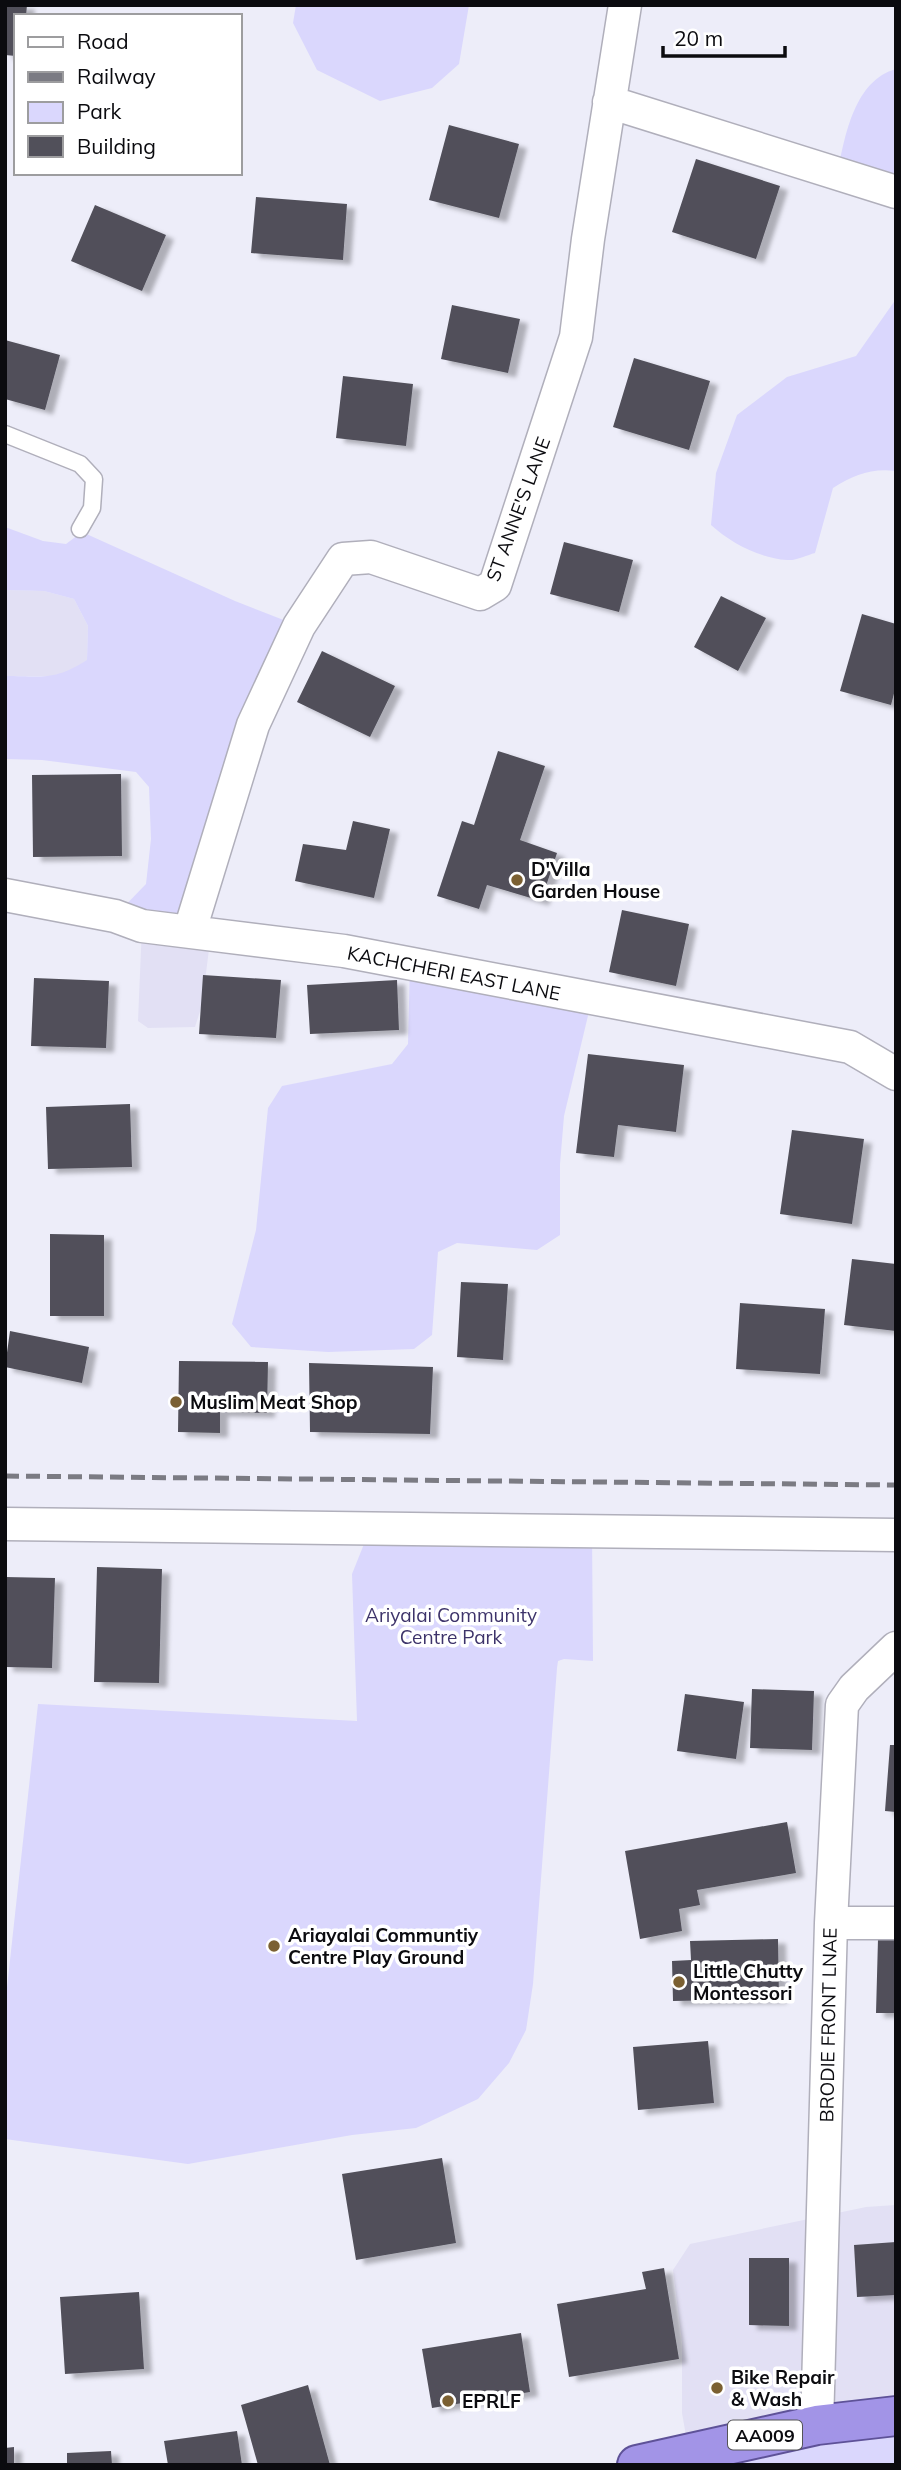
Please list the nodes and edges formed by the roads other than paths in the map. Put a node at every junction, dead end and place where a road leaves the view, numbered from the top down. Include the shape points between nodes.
1 (625, 5) edge
2 (609, 102) junction
3 (896, 192) edge
4 (5, 433) edge
5 (80, 529) dead end
6 (5, 895) edge
7 (190, 930) junction
8 (896, 1074) edge
9 (5, 1524) edge
10 (896, 1535) edge
11 (896, 1647) edge
12 (831, 1923) junction
13 (896, 1923) edge
14 (896, 2416) edge
15 (817, 2425) junction
16 (660, 2462) edge

1 - 2 street, ST ANNE'S LANE
2 - 3 street
2 - 7 street, ST ANNE'S LANE via 576,337 495,585 480,594 371,557 343,559 299,626 253,725
4 - 5 lane via 80,464 94,479 92,508
6 - 7 street, KACHCHERI EAST LANE via 115,916 142,926
7 - 8 street, KACHCHERI EAST LANE via 344,951 850,1047
9 - 10 street
11 - 12 street, BRODIE FRONT LNAE via 842,1704
12 - 13 street
12 - 15 street, BRODIE FRONT LNAE
14 - 15 highway, AA009
15 - 16 highway, AA009

